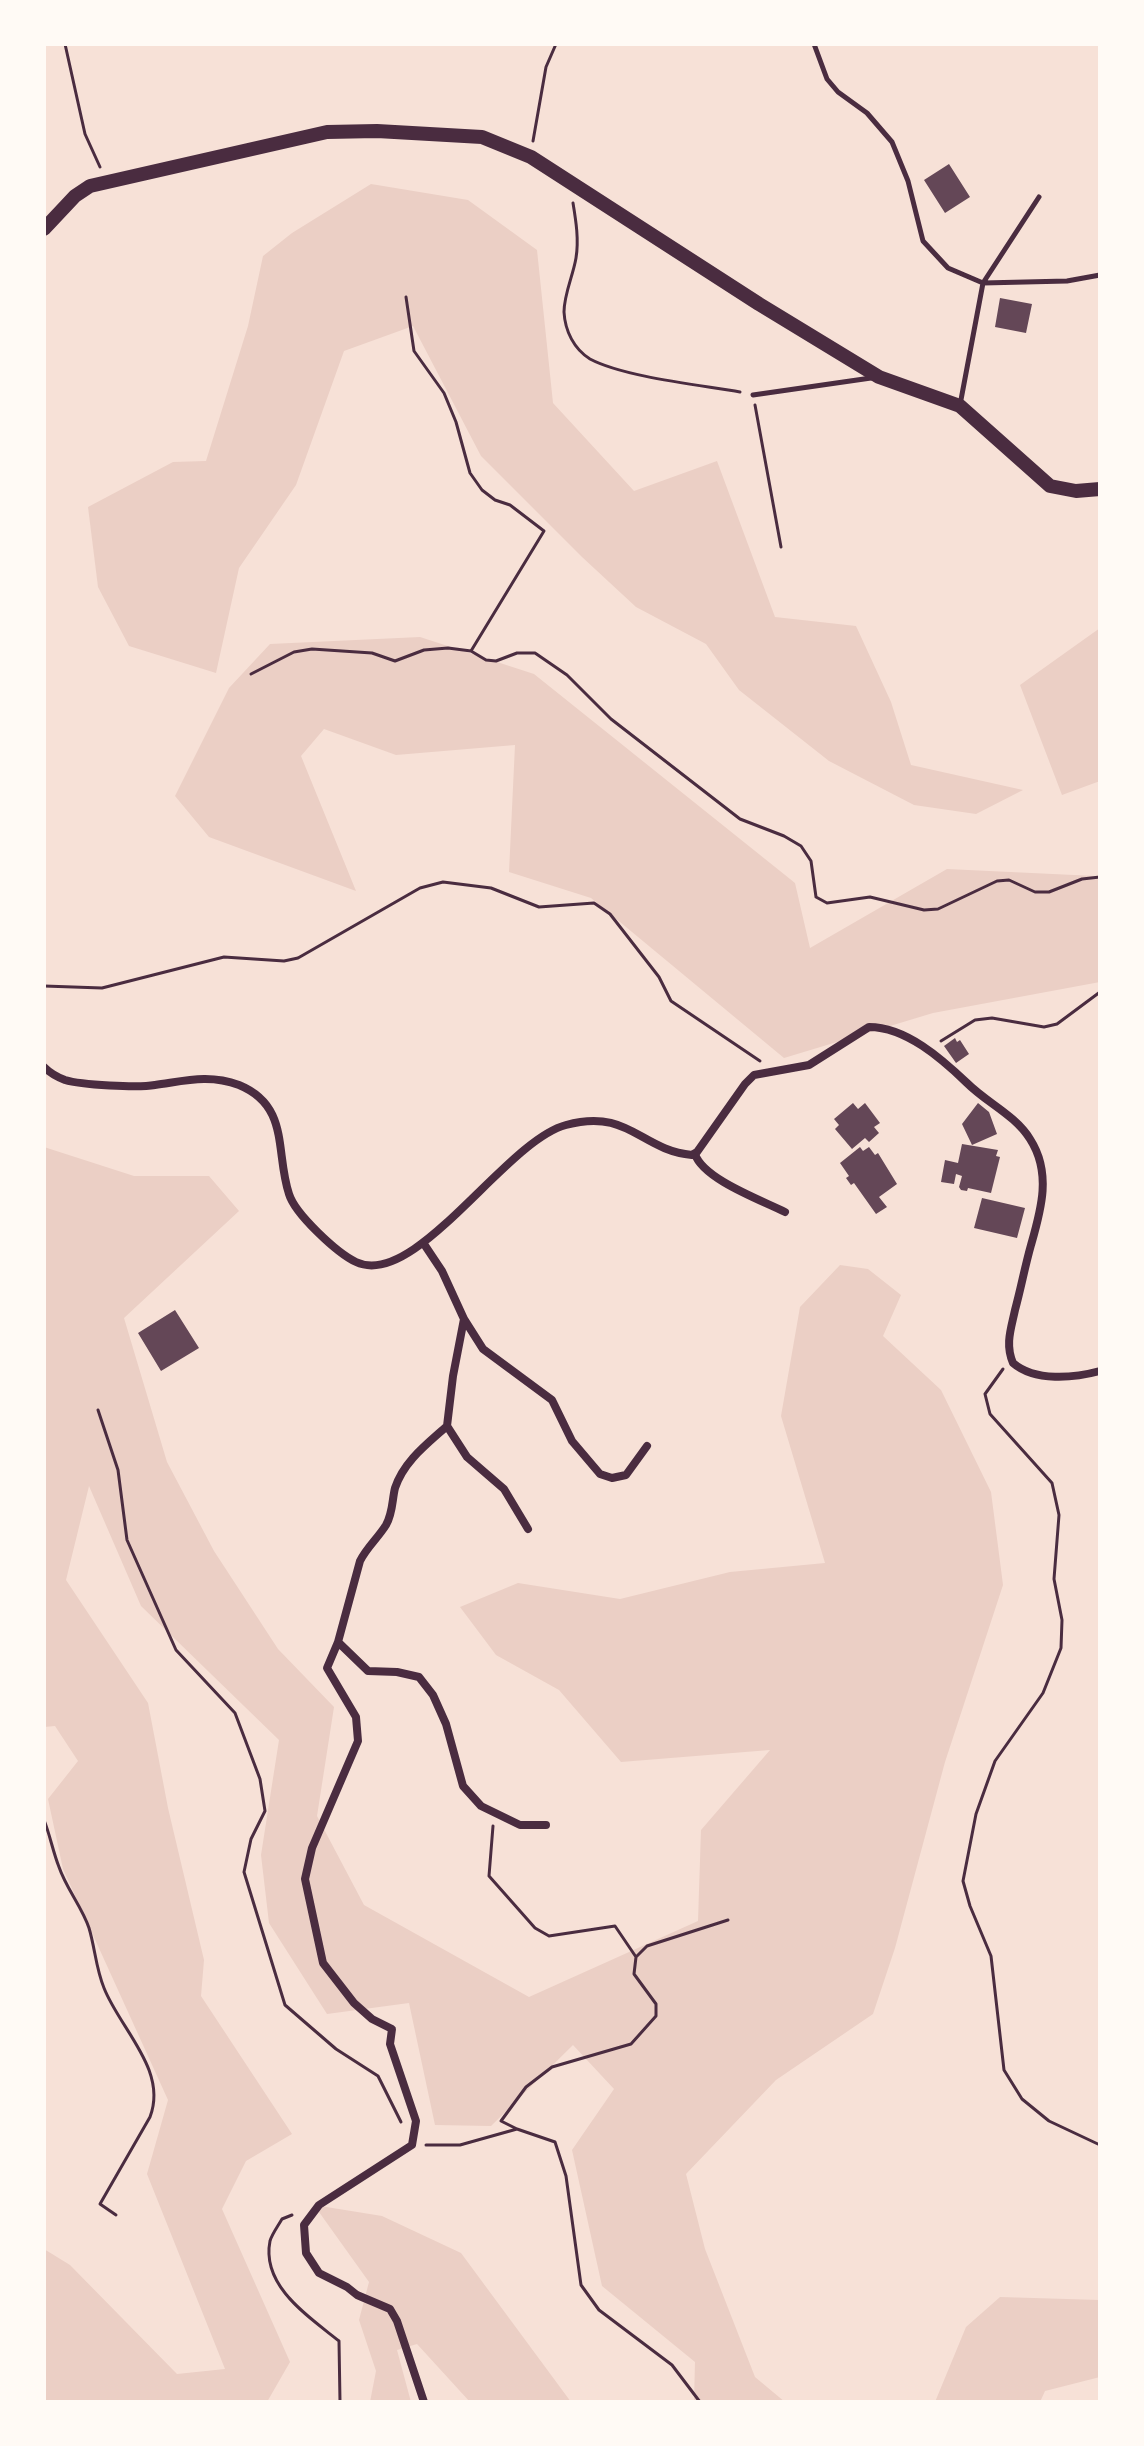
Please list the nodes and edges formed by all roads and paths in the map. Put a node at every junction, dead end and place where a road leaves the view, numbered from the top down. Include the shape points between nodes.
1 (65, 44) edge
2 (556, 44) edge
3 (814, 44) edge
4 (531, 157) junction
5 (106, 181) junction
6 (570, 181) junction
7 (1039, 197) dead end
8 (44, 229) edge
9 (1100, 275) edge
10 (983, 283) junction
11 (406, 297) dead end
12 (879, 377) junction
13 (753, 395) junction
14 (960, 406) junction
15 (1100, 489) edge
16 (781, 547) dead end
17 (471, 651) junction
18 (251, 674) dead end
19 (1100, 877) edge
20 (44, 986) edge
21 (1100, 992) edge
22 (929, 1049) junction
23 (44, 1067) edge
24 (772, 1071) junction
25 (695, 1154) junction
26 (785, 1212) dead end
27 (424, 1244) junction
28 (464, 1319) junction
29 (1013, 1363) junction
30 (1100, 1371) edge
31 (98, 1410) dead end
32 (447, 1426) junction
33 (647, 1446) dead end
34 (528, 1529) dead end
35 (338, 1642) junction
36 (495, 1812) junction
37 (44, 1820) edge
38 (546, 1825) dead end
39 (728, 1920) dead end
40 (636, 1957) junction
41 (517, 2129) junction
42 (412, 2145) junction
43 (1100, 2145) edge
44 (319, 2205) junction
45 (116, 2215) dead end
46 (340, 2402) edge
47 (424, 2402) edge
48 (700, 2402) edge

1 - 5 path via 85,134
2 - 4 path via 546,67
3 - 10 lane via 827,79 892,142 923,241 948,268
4 - 5 street via 482,137 349,130
4 - 6 street
5 - 8 street via 75,196
6 - 12 street
6 - 13 path via 576,257 564,311 575,345 615,369
7 - 10 lane
9 - 10 lane
10 - 14 lane
11 - 17 path via 414,351 444,393 470,473 482,490 544,531
12 - 13 lane
12 - 14 street
13 - 16 path
14 - 15 street via 1050,486
17 - 18 path via 424,650 395,661 372,653 312,649 294,652
17 - 19 path via 496,661 535,653 567,675 611,719 740,819 801,846 811,861 816,897 827,903 870,897 938,909 997,881 1049,892
20 - 24 path via 102,988 234,956 298,958 420,888 453,882 491,888 539,907 594,903 610,914 671,1001
21 - 22 path via 1057,1024 975,1020
22 - 24 street via 869,1027 809,1065
22 - 29 street via 1016,1122 1040,1164 1043,1206 1008,1339
23 - 27 street via 76,1082 148,1086 208,1078 245,1088 262,1098 277,1124 290,1198 338,1251 374,1266 397,1261
24 - 25 street via 749,1079
25 - 26 street via 712,1175
25 - 27 street via 667,1150 621,1124 566,1125 523,1149
27 - 28 street
28 - 32 street
28 - 33 street via 483,1349 552,1400 572,1441 600,1474 626,1475
29 - 30 street via 1030,1374 1080,1376
29 - 43 path via 1003,1368 985,1394 990,1414 1052,1483 1059,1515 1054,1579 1061,1648 1043,1693 995,1761 976,1814 963,1881 991,1956 1004,2070 1031,2107
31 - 42 path via 118,1470 127,1540 176,1650 235,1713 260,1779 265,1811 251,1839 244,1872 285,2005 336,2049 378,2076
32 - 34 street via 467,1457 504,1489
32 - 35 street via 408,1462 387,1524 360,1561
35 - 36 street via 368,1671 419,1677 446,1724 463,1786 481,1806
35 - 42 street via 327,1668 356,1717 358,1741 312,1848 305,1879 323,1963 354,2003 392,2029 390,2044 416,2121
36 - 38 street via 520,1825
36 - 40 path via 489,1876 535,1928 549,1936 615,1926
37 - 45 path via 59,1868 88,1924 103,1987 134,2039 154,2091 150,2117 100,2204
39 - 40 path via 647,1946
40 - 41 path via 634,1974 656,2004 656,2016 631,2044 552,2067 526,2087 501,2121
41 - 42 path via 460,2145
41 - 48 path via 555,2142 566,2176 581,2285 599,2310 672,2365
42 - 44 street
44 - 46 path via 282,2219 271,2239 269,2260 295,2307 339,2341
44 - 47 street via 304,2225 306,2253 319,2273 390,2309

